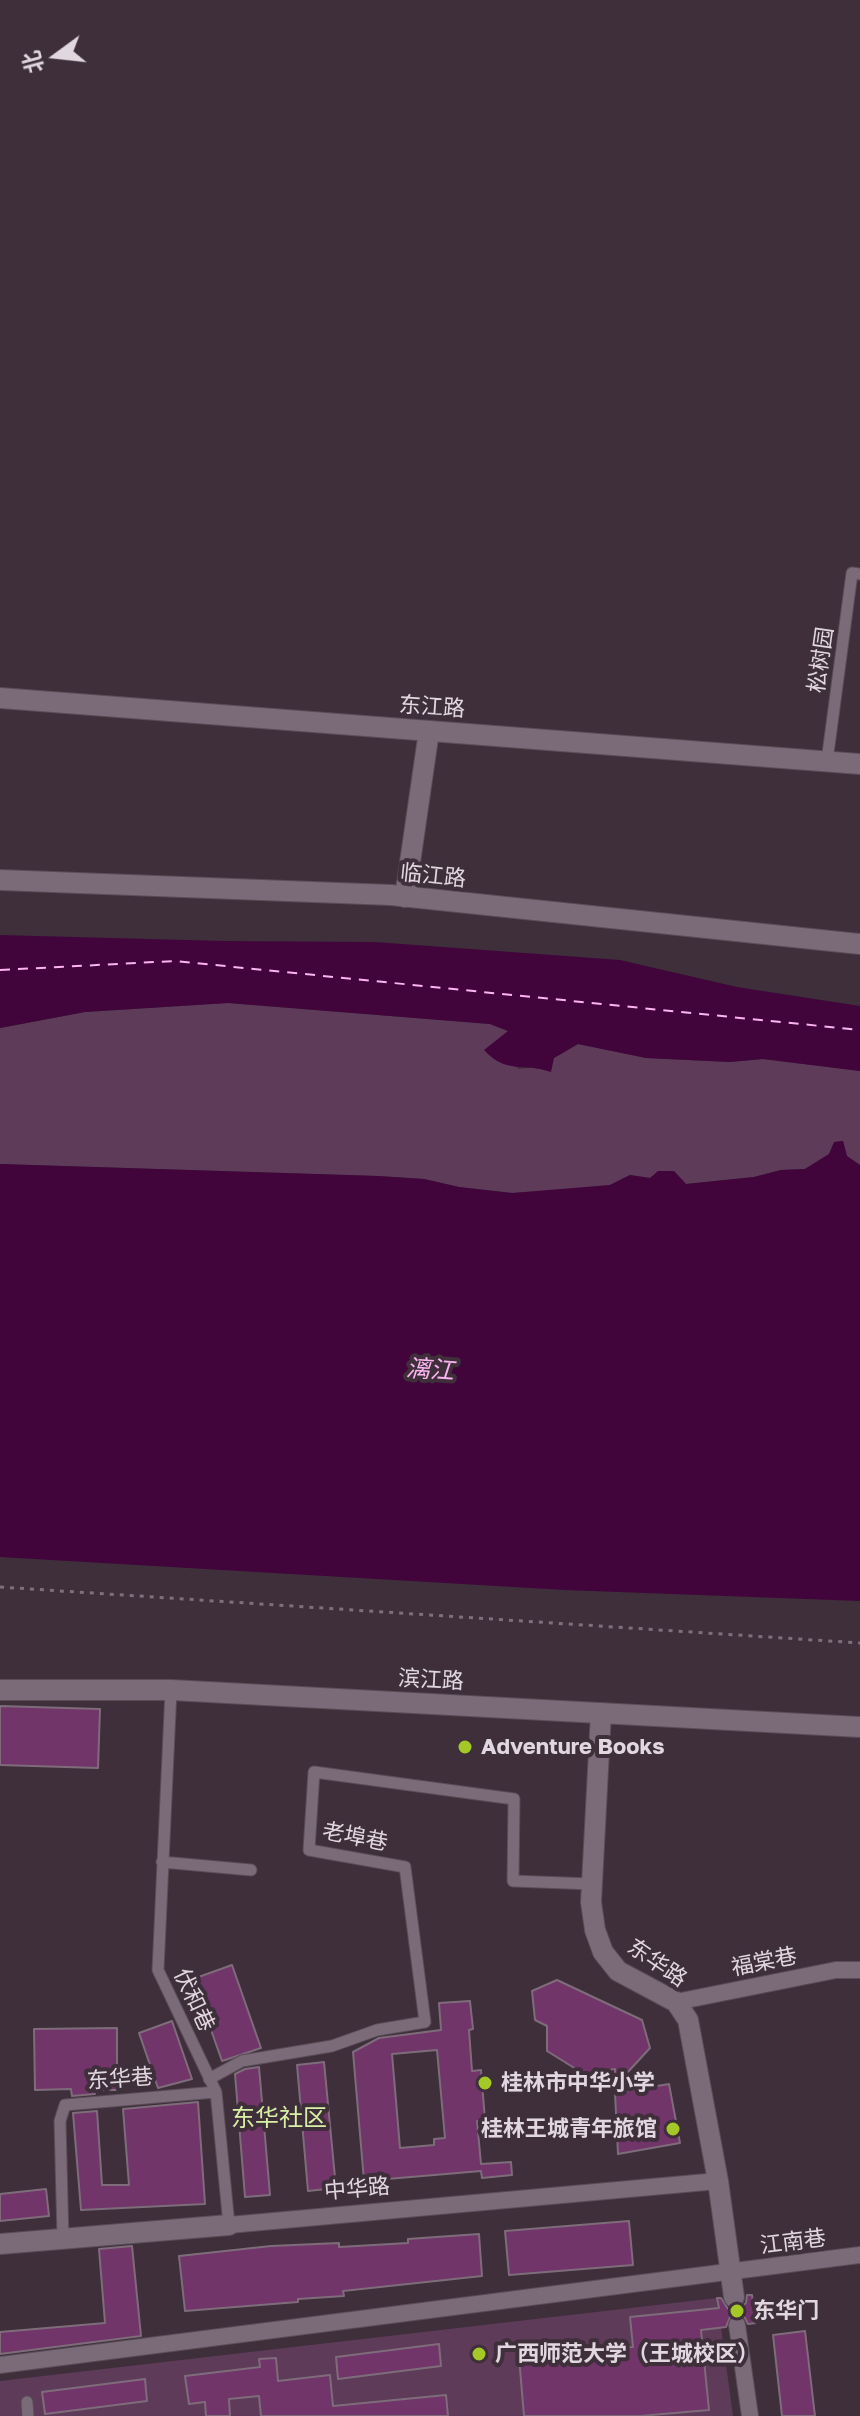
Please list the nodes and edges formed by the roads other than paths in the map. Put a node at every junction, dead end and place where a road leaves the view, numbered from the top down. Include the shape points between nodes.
1 (860, 574) edge
2 (0, 698) edge
3 (429, 731) junction
4 (827, 761) junction
5 (860, 764) edge
6 (0, 880) edge
7 (405, 897) junction
8 (860, 944) edge
9 (0, 1690) edge
10 (171, 1690) junction
11 (601, 1713) junction
12 (860, 1727) edge
13 (162, 1862) junction
14 (251, 1870) dead end
15 (592, 1884) junction
16 (860, 1970) edge
17 (676, 2002) junction
18 (209, 2079) junction
19 (216, 2092) junction
20 (718, 2181) junction
21 (229, 2225) junction
22 (63, 2239) junction
23 (0, 2244) edge
24 (860, 2255) edge
25 (731, 2272) junction
26 (734, 2297) dead end
27 (737, 2325) dead end
28 (0, 2365) edge
29 (27, 2402) dead end
30 (28, 2416) edge
31 (750, 2416) edge

1 - 4 lane, 松树园 via 852,573
2 - 3 street, 东江路
3 - 4 street, 东江路
3 - 7 street
4 - 5 street, 东江路
6 - 7 street, 临江路
7 - 8 street, 临江路
9 - 10 street, 滨江路
10 - 11 street, 滨江路
10 - 13 lane, 伏和巷
11 - 12 street, 滨江路
11 - 15 street, 东华路
13 - 14 lane
13 - 18 lane, 伏和巷 via 158,1970
15 - 17 street, 东华路 via 595,1930 603,1952 618,1971
15 - 18 lane, 老埠巷 via 513,1881 514,1799 314,1772 309,1850 405,1867 425,2022 377,2030 332,2046 242,2061
16 - 17 street, 福棠巷 via 836,1970
17 - 20 street, 东华路 via 688,2020
18 - 19 lane, 伏和巷
19 - 21 lane, 伏和巷
19 - 22 lane, 东华巷 via 65,2105 60,2121
20 - 21 street, 中华路
20 - 25 street, 东华路
21 - 22 street, 中华路
22 - 23 street, 中华路
24 - 25 street, 江南巷
25 - 26 street, 东华路
25 - 28 street, 江南巷
27 - 31 street
29 - 30 lane

